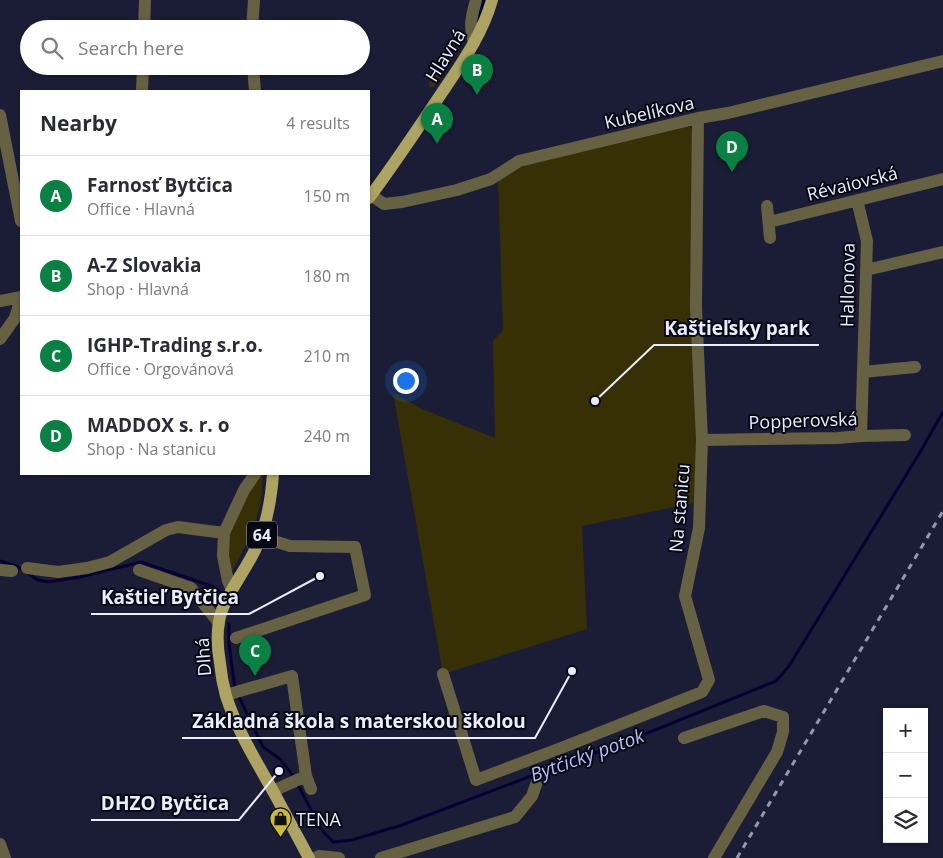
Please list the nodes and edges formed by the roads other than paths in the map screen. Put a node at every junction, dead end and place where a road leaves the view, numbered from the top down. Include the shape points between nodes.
1 (145, 0) edge
2 (254, 0) edge
3 (476, 0) edge
4 (492, 0) edge
5 (144, 20) edge
6 (253, 20) edge
7 (474, 43) junction
8 (943, 61) edge
9 (143, 75) edge
10 (254, 75) edge
11 (142, 90) edge
12 (255, 90) edge
13 (0, 116) edge
14 (698, 118) junction
15 (943, 179) edge
16 (370, 196) edge
17 (857, 200) junction
18 (767, 206) dead end
19 (20, 216) edge
20 (769, 222) junction
21 (770, 238) dead end
22 (943, 252) edge
23 (866, 270) junction
24 (20, 297) edge
25 (20, 300) edge
26 (0, 301) edge
27 (0, 339) edge
28 (915, 367) dead end
29 (863, 372) junction
30 (906, 435) dead end
31 (861, 436) junction
32 (702, 440) junction
33 (254, 475) edge
34 (273, 475) edge
35 (224, 533) junction
36 (261, 537) junction
37 (27, 568) dead end
38 (139, 570) dead end
39 (232, 590) junction
40 (219, 623) junction
41 (236, 638) dead end
42 (443, 674) dead end
43 (233, 693) junction
44 (684, 738) dead end
45 (298, 779) junction
46 (538, 782) dead end
47 (311, 789) dead end
48 (272, 791) junction
49 (0, 844) edge
50 (5, 858) edge
51 (309, 858) edge
52 (315, 858) edge
53 (339, 858) edge
54 (381, 858) edge
55 (714, 858) edge

1 - 5 street
2 - 6 street
3 - 7 street via 470,29
4 - 7 main road, Hlavná
7 - 16 main road, Hlavná
8 - 14 street, Kubelíkova
9 - 11 street
10 - 12 street
13 - 19 street
14 - 16 street, Kubelíkova via 519,161 491,179 457,190 384,204
14 - 32 street, Na stanicu via 696,307
15 - 17 street, Révaiovská
17 - 20 street, Révaiovská
17 - 23 street, Hallonova via 867,241
18 - 20 street
20 - 21 street
22 - 23 street
23 - 29 street, Hallonova
24 - 26 street
25 - 27 street via 15,318
28 - 29 street
29 - 31 street, Hallonova
30 - 31 street, Popperovská
31 - 32 street, Popperovská
32 - 42 street, Na stanicu via 698,528 685,596 709,680 702,692 476,780
33 - 35 street
34 - 36 main road, Dlhá / 64 via 268,516
35 - 37 street via 178,527 166,530 110,562 58,572
35 - 39 street via 223,556
36 - 39 main road, Dlhá / 64
36 - 41 street via 290,546 355,547 364,595
38 - 40 street via 192,588
39 - 40 main road, Dlhá / 64
40 - 43 main road, Dlhá / 64 via 218,653 222,682
43 - 45 street via 292,676
43 - 48 main road, Dlhá / 64 via 233,716
44 - 55 street via 764,711 783,717 783,732 777,752
45 - 47 street
45 - 48 street
46 - 54 street via 532,796 515,816
48 - 51 main road, Dlhá / 64
49 - 50 street
52 - 53 street

